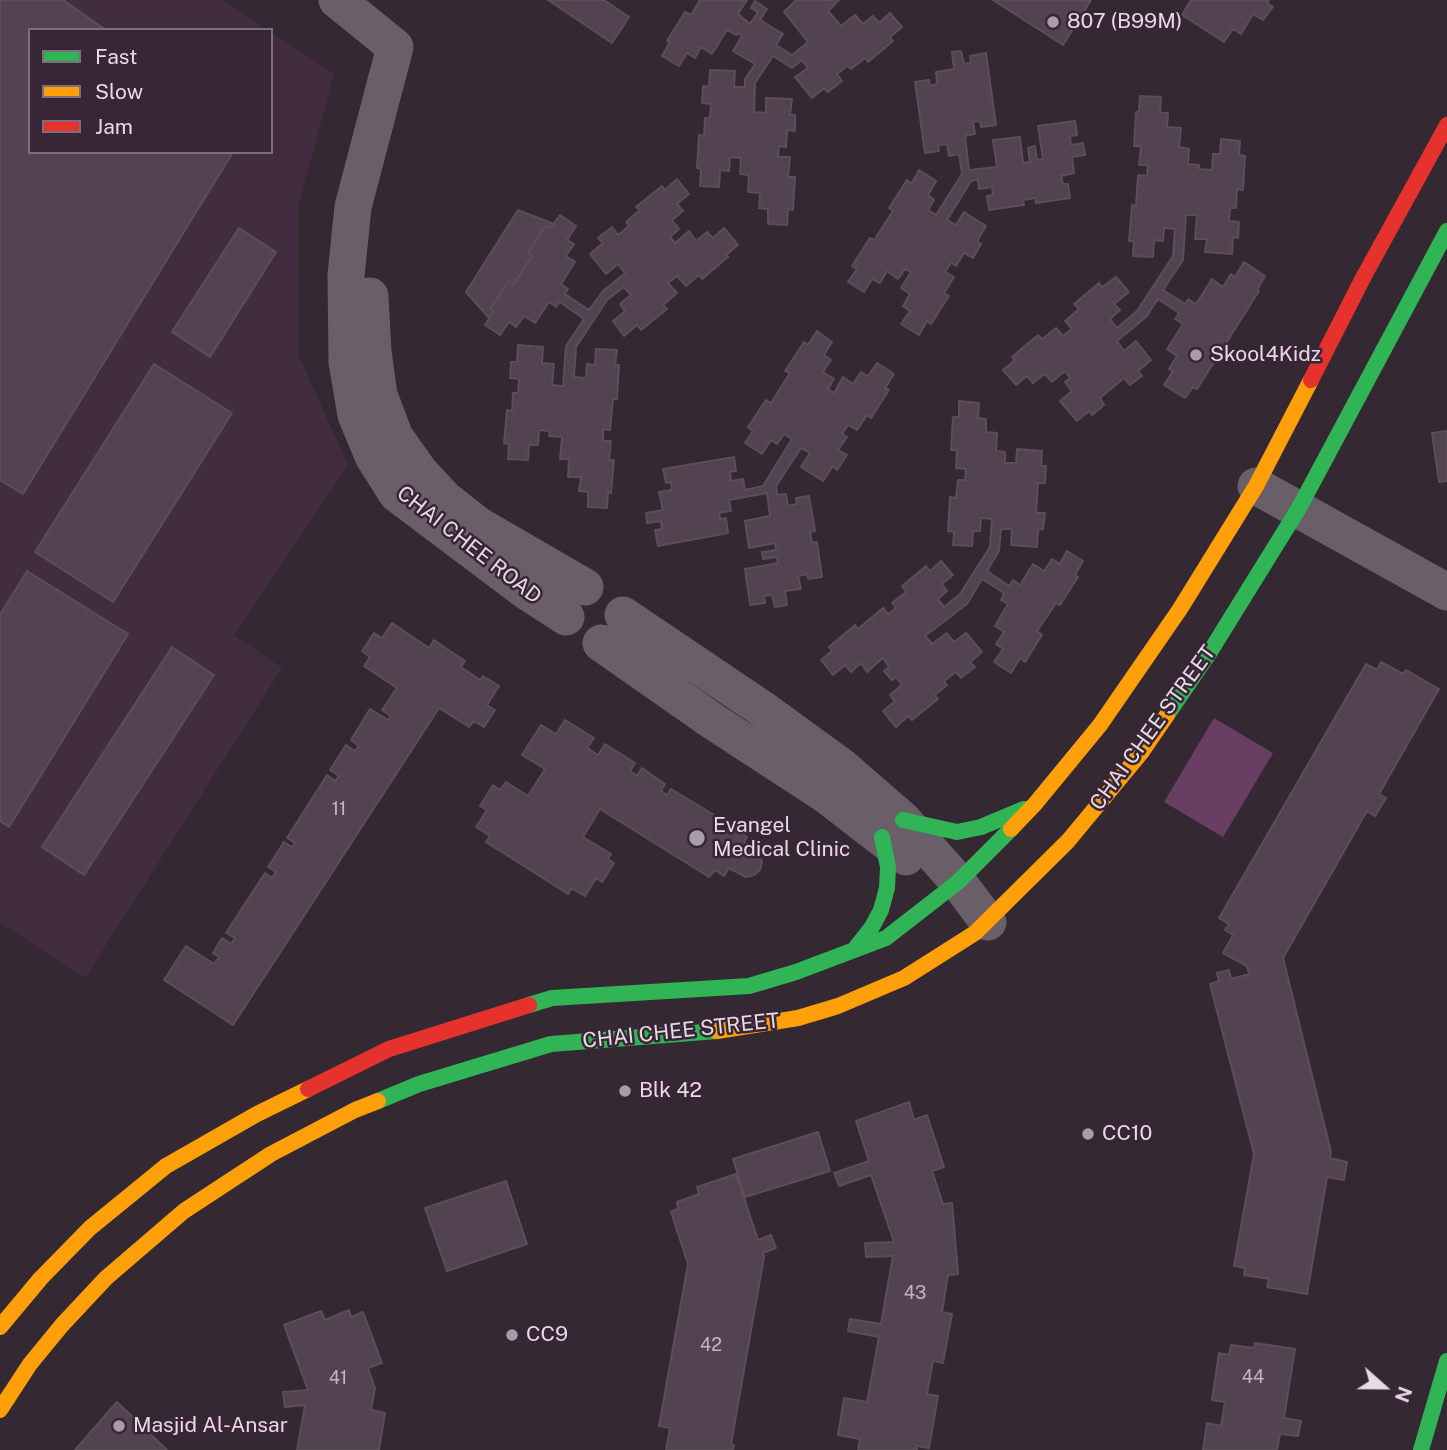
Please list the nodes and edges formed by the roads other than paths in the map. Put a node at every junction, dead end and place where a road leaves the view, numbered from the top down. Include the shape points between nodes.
1 (337, 0) edge
2 (363, 0) edge
3 (1447, 125) edge
4 (1447, 231) edge
5 (1256, 485) junction
6 (1299, 508) junction
7 (1447, 592) edge
8 (576, 602) junction
9 (612, 629) junction
10 (1035, 804) junction
11 (893, 828) junction
12 (951, 888) junction
13 (982, 928) junction
14 (854, 950) junction
15 (0, 1327) edge
16 (1447, 1361) edge
17 (0, 1410) edge
18 (1421, 1450) edge

1 - 8 street, CHAI CHEE ROAD via 395,47 353,207 346,275 347,362 356,415 373,456 397,494 526,591
2 - 8 street, CHAI CHEE ROAD via 414,41 414,71 378,209 369,276 379,395 395,437 445,499
3 - 5 street, CHAI CHEE STREET
4 - 6 street, CHAI CHEE STREET
5 - 6 street
5 - 10 street, CHAI CHEE STREET via 1180,609 1100,725
6 - 7 street
6 - 13 street, CHAI CHEE STREET via 1141,753 1068,841
8 - 9 street, CHAI CHEE ROAD via 574,635 582,641
8 - 9 street, CHAI CHEE ROAD via 595,586 612,591 622,606
9 - 11 street, CHAI CHEE ROAD via 811,745 842,767
10 - 11 street via 1002,820 957,832
10 - 12 street, CHAI CHEE STREET
11 - 12 street, CHAI CHEE ROAD via 922,871
11 - 14 street via 881,910
12 - 13 street, CHAI CHEE ROAD
12 - 14 street, CHAI CHEE STREET via 886,938
13 - 17 street, CHAI CHEE STREET via 904,978 798,1018 697,1033 551,1044 419,1084 355,1110 271,1154 184,1211 106,1278 62,1325
14 - 15 street, CHAI CHEE STREET via 749,986 552,998 389,1049 257,1114 166,1166 90,1228
16 - 18 street

